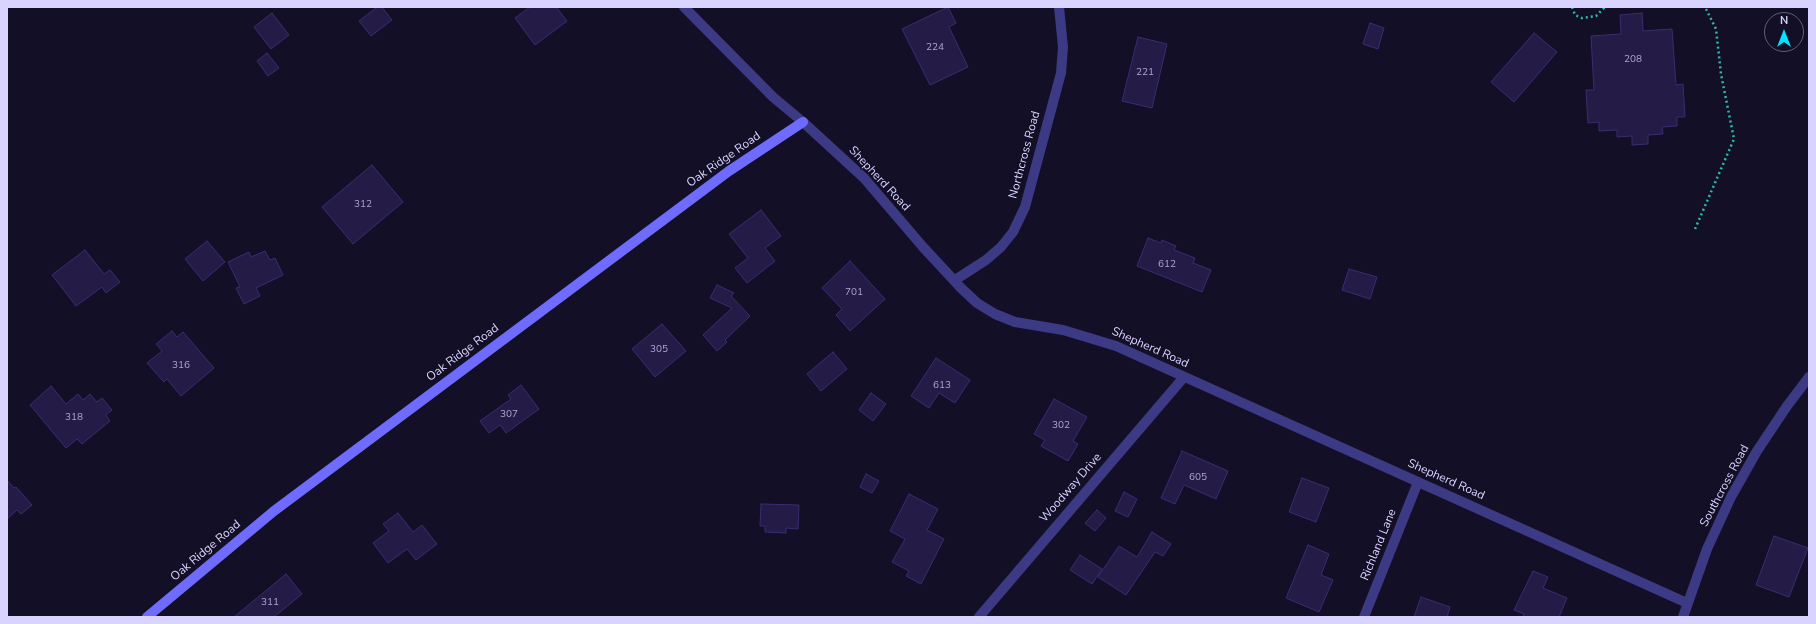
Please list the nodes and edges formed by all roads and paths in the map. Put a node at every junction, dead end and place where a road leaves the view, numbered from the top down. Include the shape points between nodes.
1 (684, 7) edge
2 (1059, 7) edge
3 (1572, 7) edge
4 (1605, 7) edge
5 (1705, 7) edge
6 (803, 122) junction
7 (1695, 229) dead end
8 (955, 280) junction
9 (1184, 377) junction
10 (1809, 377) edge
11 (1418, 482) junction
12 (1687, 603) junction
13 (147, 617) edge
14 (979, 617) edge
15 (1364, 617) edge
16 (1683, 617) edge

1 - 6 street, Shepherd Road via 773,97
2 - 8 street, Northcross Road via 1063,47 1061,73 1025,207 1013,232 1001,247
3 - 4 path via 1575,15 1582,18 1596,16
5 - 7 path via 1716,29 1721,74 1734,139
6 - 8 street, Shepherd Road via 864,178 922,248
6 - 13 street, Oak Ridge Road via 729,171 280,507
8 - 9 street, Shepherd Road via 977,303 996,314 1016,322 1090,337
9 - 11 street, Shepherd Road
9 - 14 street, Woodway Drive
10 - 12 street, Southcross Road via 1757,451 1731,497 1707,549
11 - 12 street, Shepherd Road
11 - 15 street, Richland Lane
12 - 16 street, Southcross Road

